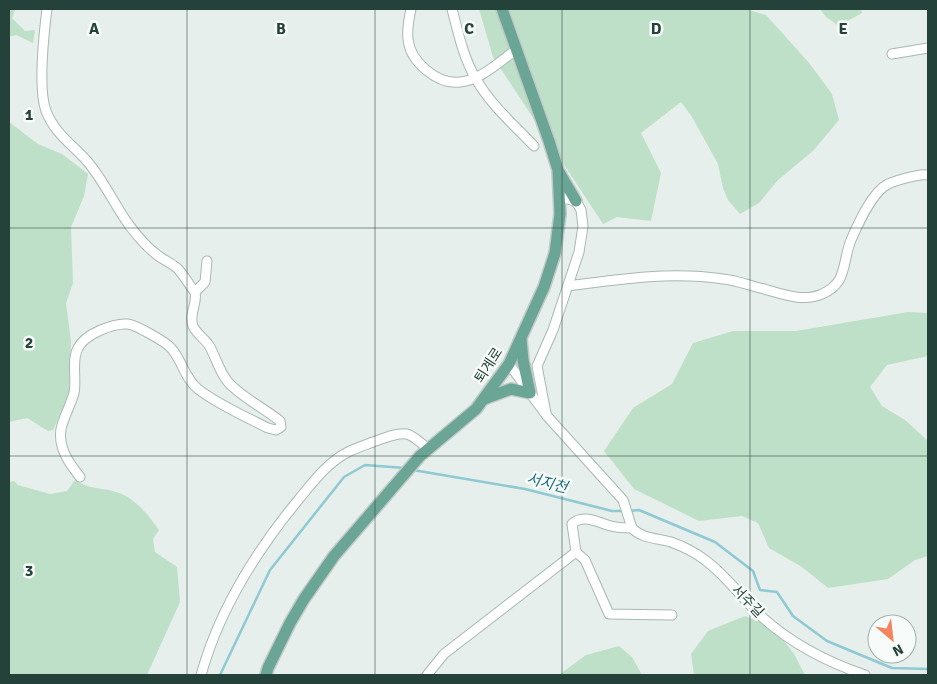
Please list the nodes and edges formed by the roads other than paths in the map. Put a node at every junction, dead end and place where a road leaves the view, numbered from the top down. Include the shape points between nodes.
1 (47, 9) edge
2 (412, 9) edge
3 (452, 9) edge
4 (502, 9) edge
5 (928, 48) edge
6 (516, 50) junction
7 (892, 54) dead end
8 (476, 78) junction
9 (534, 146) dead end
10 (558, 170) junction
11 (928, 175) edge
12 (559, 198) junction
13 (576, 200) junction
14 (207, 261) dead end
15 (568, 286) junction
16 (195, 292) junction
17 (521, 338) junction
18 (509, 364) junction
19 (530, 393) junction
20 (484, 399) junction
21 (547, 416) junction
22 (425, 453) junction
23 (80, 477) dead end
24 (632, 526) junction
25 (576, 552) junction
26 (672, 615) dead end
27 (201, 675) edge
28 (266, 675) edge
29 (427, 675) edge
30 (865, 675) edge

1 - 16 street via 43,95 53,126 86,160 114,198 128,224 153,252 178,269
2 - 8 street via 408,41 415,58 444,81 459,83
3 - 8 street via 462,48
4 - 6 main road, 퇴계로
5 - 7 street
6 - 8 street
6 - 10 main road, 퇴계로
8 - 9 street
10 - 12 main road, 퇴계로
10 - 13 main road
11 - 15 street via 901,179 879,191 851,242 838,283 814,297 788,296 725,279 699,276 612,280
12 - 13 street
12 - 17 main road, 퇴계로 via 555,253
13 - 15 street via 583,226
14 - 16 street via 205,282
15 - 21 street via 537,366
16 - 23 street via 191,317 193,327 209,345 220,370 232,387 280,421 281,427 276,430 268,428 197,388 170,346 160,339 129,324 110,326 93,334 78,347 74,391 61,428 61,444 69,463
17 - 18 main road, 퇴계로
17 - 19 main road
18 - 19 street
18 - 20 main road, 퇴계로
19 - 20 main road via 511,389
19 - 21 street
20 - 22 main road, 퇴계로
21 - 24 street via 623,500
22 - 27 street via 407,434 399,435 348,452 329,466 281,521 251,564 216,631
22 - 28 main road, 퇴계로 via 334,556 290,623
24 - 25 street, 서주길 via 614,527 585,518 576,520 572,524
24 - 30 street, 서주길 via 638,534 672,543 704,559 761,617 794,643 840,667
25 - 26 street via 585,560 608,614
25 - 29 street via 444,654

